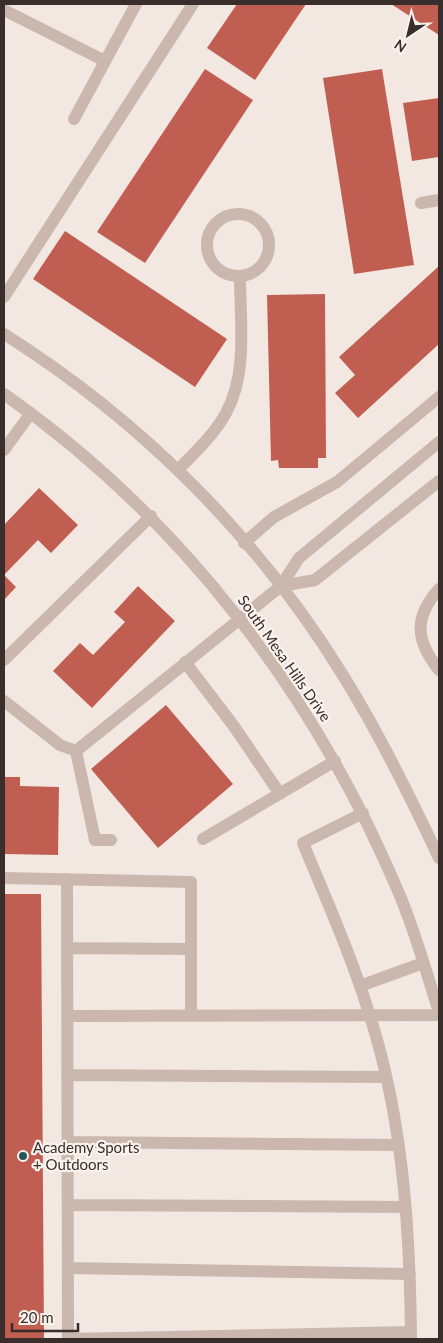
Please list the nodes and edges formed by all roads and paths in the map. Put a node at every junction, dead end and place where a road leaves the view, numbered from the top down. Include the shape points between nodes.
1 (136, 4) edge
2 (193, 4) edge
3 (4, 10) edge
4 (105, 61) junction
5 (74, 119) dead end
6 (439, 200) edge
7 (421, 204) dead end
8 (240, 276) junction
9 (4, 297) edge
10 (4, 334) edge
11 (4, 394) edge
12 (439, 397) edge
13 (31, 413) junction
14 (439, 442) edge
15 (4, 450) edge
16 (178, 470) junction
17 (439, 481) edge
18 (151, 516) junction
19 (244, 543) junction
20 (281, 586) junction
21 (439, 589) edge
22 (240, 618) junction
23 (4, 660) edge
24 (185, 662) junction
25 (439, 670) edge
26 (4, 701) edge
27 (76, 751) junction
28 (336, 762) junction
29 (280, 794) junction
30 (363, 813) junction
31 (204, 839) dead end
32 (111, 840) dead end
33 (439, 858) edge
34 (4, 878) edge
35 (67, 879) junction
36 (67, 948) junction
37 (191, 950) junction
38 (422, 963) junction
39 (360, 986) junction
40 (369, 1014) junction
41 (439, 1014) edge
42 (191, 1015) junction
43 (67, 1016) junction
44 (67, 1075) junction
45 (386, 1077) junction
46 (68, 1142) junction
47 (399, 1145) junction
48 (68, 1205) junction
49 (405, 1207) junction
50 (68, 1268) junction
51 (410, 1274) junction
52 (411, 1336) edge

1 - 4 street
2 - 9 street
3 - 4 street
4 - 5 street
6 - 7 street
8 - 8 street via 250,274 261,265 269,242 261,224 244,214 234,214 215,223 206,242 212,263 224,273
8 - 16 street via 239,376 235,394 213,432
10 - 16 street via 56,367 109,408
11 - 13 street, South Mesa Hills Drive
12 - 19 street via 337,482 274,517
13 - 15 street
13 - 18 street, South Mesa Hills Drive via 74,446
14 - 20 street via 299,558
16 - 19 street
17 - 20 street via 315,580
18 - 22 street, South Mesa Hills Drive
18 - 23 street
19 - 20 street
20 - 22 street
20 - 33 street via 343,676 384,744
21 - 25 street via 428,602 420,626 427,653
22 - 24 street
22 - 28 street, South Mesa Hills Drive via 298,700
24 - 27 street
24 - 29 street
26 - 27 street via 60,745
27 - 32 street via 95,840
28 - 29 street
28 - 30 street, South Mesa Hills Drive
29 - 31 street
30 - 38 street, South Mesa Hills Drive via 399,893
30 - 39 street via 303,843
34 - 35 street
35 - 36 street
35 - 37 street via 191,882
36 - 37 street
36 - 43 street
37 - 42 street
38 - 39 street
38 - 41 street, South Mesa Hills Drive
39 - 40 street
40 - 41 street via 410,1017
40 - 42 street
40 - 45 street
42 - 43 street
43 - 44 street
44 - 45 street
44 - 46 street
45 - 47 street
46 - 47 street
46 - 48 street
47 - 49 street
48 - 49 street
48 - 50 street
49 - 51 street
50 - 51 street
50 - 52 street via 68,1339
51 - 52 street

